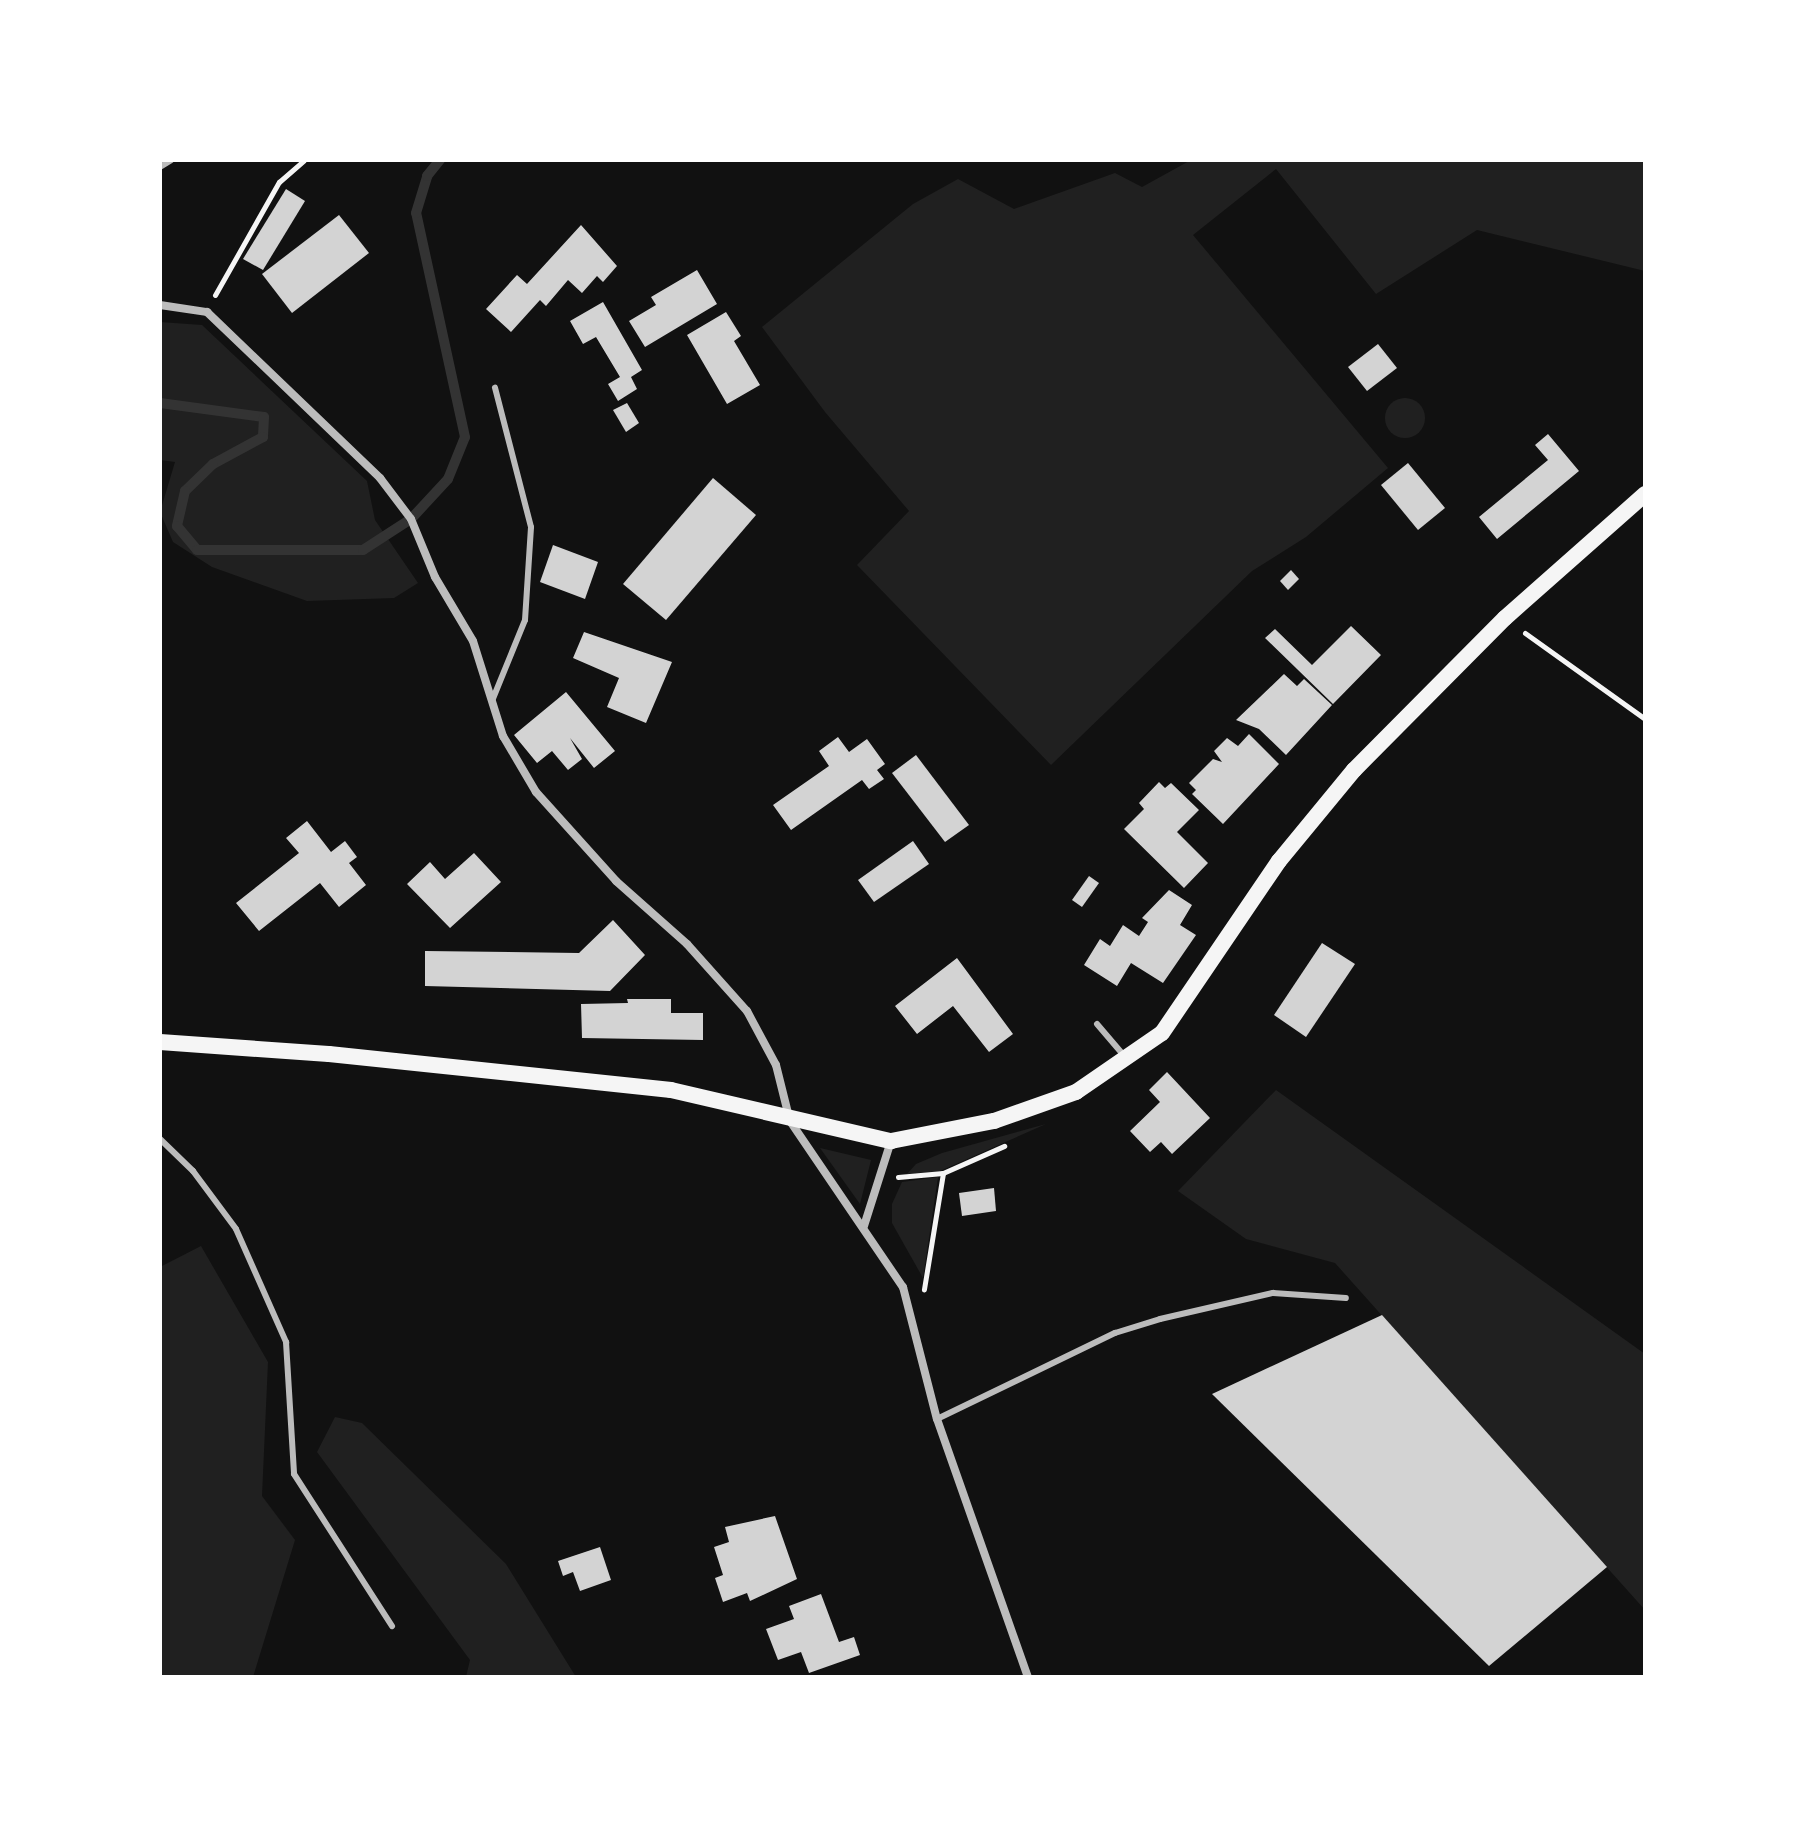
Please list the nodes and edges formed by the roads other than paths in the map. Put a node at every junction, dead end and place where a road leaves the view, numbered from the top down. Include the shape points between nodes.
1 (171, 160) edge
2 (160, 167) edge
3 (160, 305) edge
4 (495, 388) dead end
5 (1645, 494) edge
6 (492, 701) junction
7 (1097, 1024) dead end
8 (160, 1042) edge
9 (1128, 1061) junction
10 (790, 1121) junction
11 (160, 1139) edge
12 (891, 1141) junction
13 (864, 1226) junction
14 (1346, 1298) dead end
15 (937, 1419) junction
16 (392, 1626) dead end
17 (1028, 1677) edge

1 - 2 lane
3 - 6 street via 207,312 380,478 411,519 435,577 473,641
4 - 6 lane via 531,527 525,620
5 - 9 main road via 1505,618 1354,770 1279,861 1162,1033
6 - 10 street via 503,736 536,792 616,881 687,944 747,1011 776,1065
7 - 9 lane
8 - 10 main road via 671,1090
9 - 12 main road via 1076,1092 994,1121
10 - 12 main road
10 - 13 street
11 - 16 lane via 193,1171 236,1229 286,1342 294,1474
12 - 13 street
13 - 15 street via 913,1311
14 - 15 lane via 1273,1293 1160,1319 1115,1333
15 - 17 street

